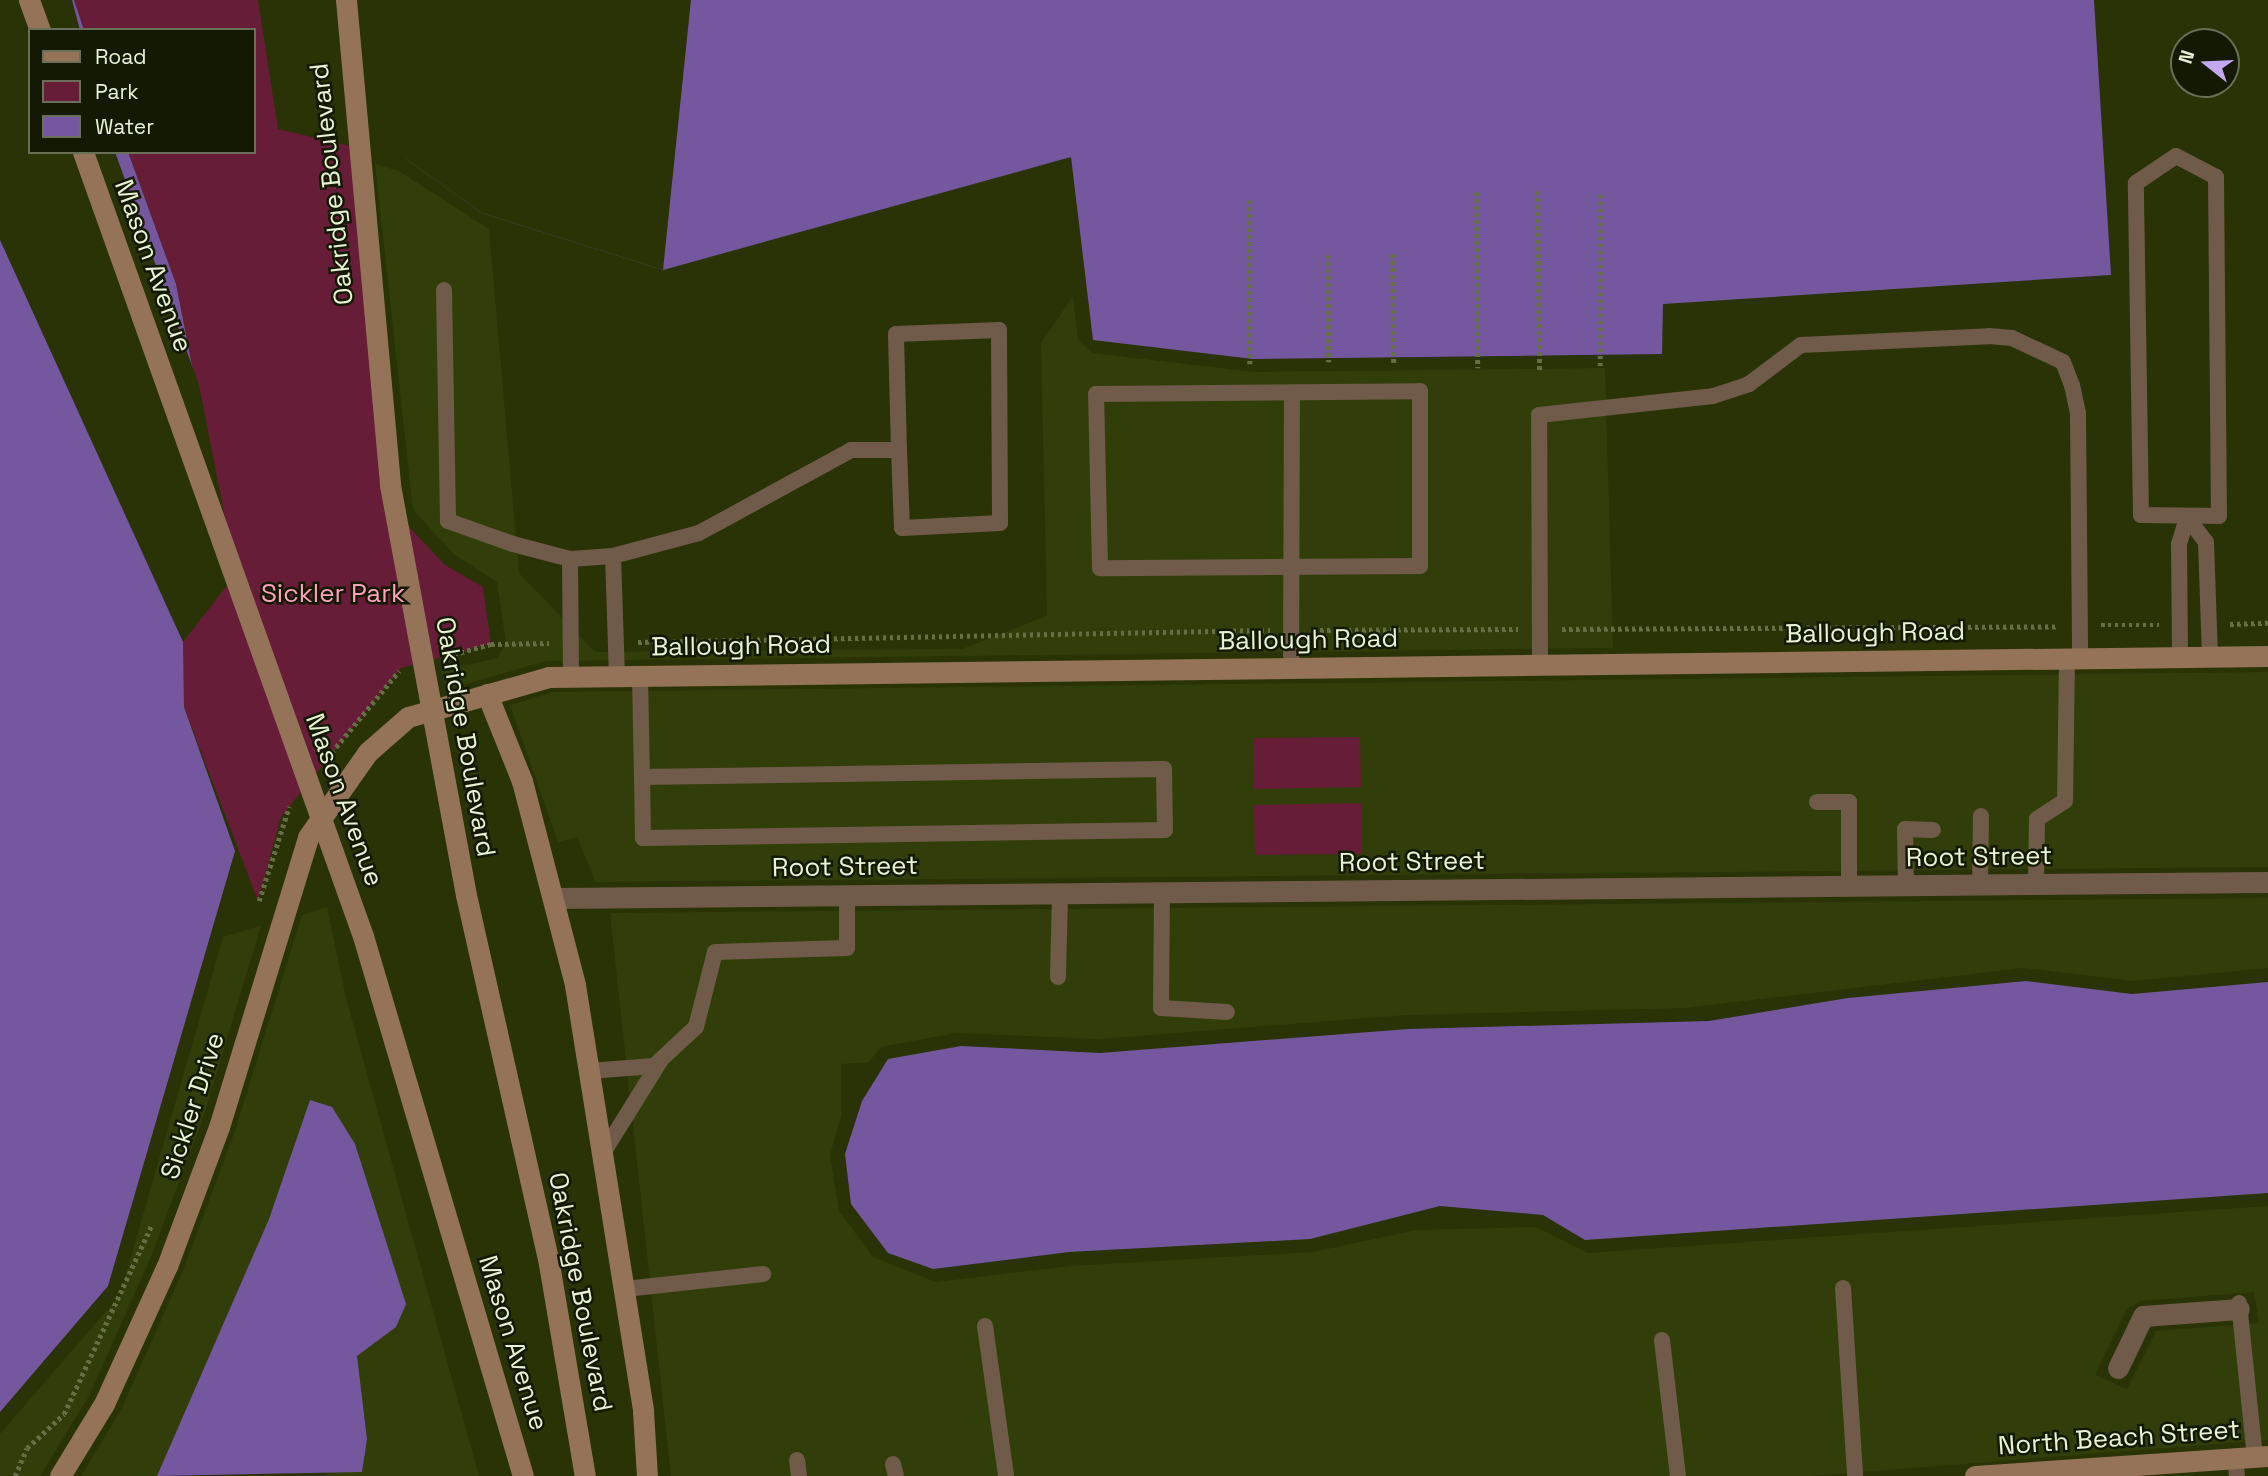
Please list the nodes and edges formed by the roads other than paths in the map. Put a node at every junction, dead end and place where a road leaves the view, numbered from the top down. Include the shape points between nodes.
1 (29, 0) edge
2 (346, 0) edge
3 (39, 28) edge
4 (84, 154) edge
5 (444, 290) dead end
6 (1292, 393) junction
7 (900, 450) junction
8 (2187, 517) junction
9 (613, 555) junction
10 (570, 559) junction
11 (1292, 566) junction
12 (2268, 656) edge
13 (2180, 657) junction
14 (2210, 657) junction
15 (2073, 659) junction
16 (1540, 665) junction
17 (1291, 668) junction
18 (640, 675) junction
19 (571, 676) junction
20 (617, 676) junction
21 (487, 694) junction
22 (368, 752) joint
23 (642, 777) junction
24 (1817, 802) dead end
25 (1982, 816) dead end
26 (1933, 830) dead end
27 (2268, 882) edge
28 (2036, 884) junction
29 (1980, 885) junction
30 (1849, 886) junction
31 (1906, 886) junction
32 (1162, 892) junction
33 (1060, 893) junction
34 (847, 895) junction
35 (557, 898) junction
36 (1058, 977) dead end
37 (1227, 1012) dead end
38 (658, 1062) junction
39 (589, 1070) junction
40 (603, 1153) junction
41 (763, 1274) dead end
42 (1843, 1288) dead end
43 (625, 1289) junction
44 (2239, 1306) joint
45 (985, 1326) dead end
46 (1662, 1340) dead end
47 (2118, 1368) dead end
48 (2249, 1462) edge
49 (60, 1476) edge
50 (523, 1476) edge
51 (585, 1476) edge
52 (648, 1476) edge
53 (1006, 1476) edge
54 (1678, 1476) edge
55 (1856, 1476) edge
56 (1975, 1476) edge

1 - 3 street
2 - 51 street, Oakridge Boulevard, bridge via 390,485 466,895 549,1264
4 - 50 street, Mason Avenue, bridge via 363,936
5 - 10 lane via 449,521
6 - 11 lane
6 - 11 lane via 1420,391 1420,566
6 - 11 lane via 1096,394 1100,568
7 - 7 lane via 896,334 999,330 1000,523 902,528
7 - 9 lane via 851,450 699,533
8 - 8 lane via 2219,516 2216,177 2176,156 2136,183 2141,515
8 - 13 lane via 2179,544
8 - 14 lane via 2206,542
9 - 10 lane
9 - 20 lane
10 - 19 lane
11 - 17 lane
12 - 14 street, Ballough Road
13 - 14 street, Ballough Road
13 - 15 street, Ballough Road
15 - 16 street, Ballough Road
15 - 16 lane via 2078,413 2071,385 2063,362 2012,338 1989,335 1801,345 1749,384 1713,396 1539,415
15 - 28 lane via 2065,801 2037,819
16 - 17 street, Ballough Road
17 - 18 street, Ballough Road
18 - 20 street, Ballough Road
18 - 23 lane
19 - 20 street, Ballough Road
19 - 21 street, Ballough Road
21 - 22 street, Ballough Road via 408,718
21 - 35 street via 522,781
22 - 49 street, Sickler Drive via 307,837 219,1127 167,1266 104,1404
23 - 23 lane via 1164,769 1165,830 643,838
24 - 30 lane via 1849,802
25 - 29 lane
26 - 31 lane via 1905,829
27 - 28 street, Root Street
28 - 29 street, Root Street
29 - 31 street, Root Street
30 - 31 street, Root Street
30 - 32 street, Root Street
32 - 33 street, Root Street
32 - 37 lane via 1161,1008
33 - 34 street, Root Street
33 - 36 lane
34 - 35 street, Root Street
34 - 38 lane via 847,948 715,952 696,1027
35 - 39 street
38 - 39 lane
38 - 40 lane
39 - 40 street
40 - 43 street
41 - 43 lane
42 - 55 lane
43 - 52 street
44 - 47 street via 2143,1316
44 - 48 lane
45 - 53 lane
46 - 54 lane
48 - 56 street, North Beach Street

